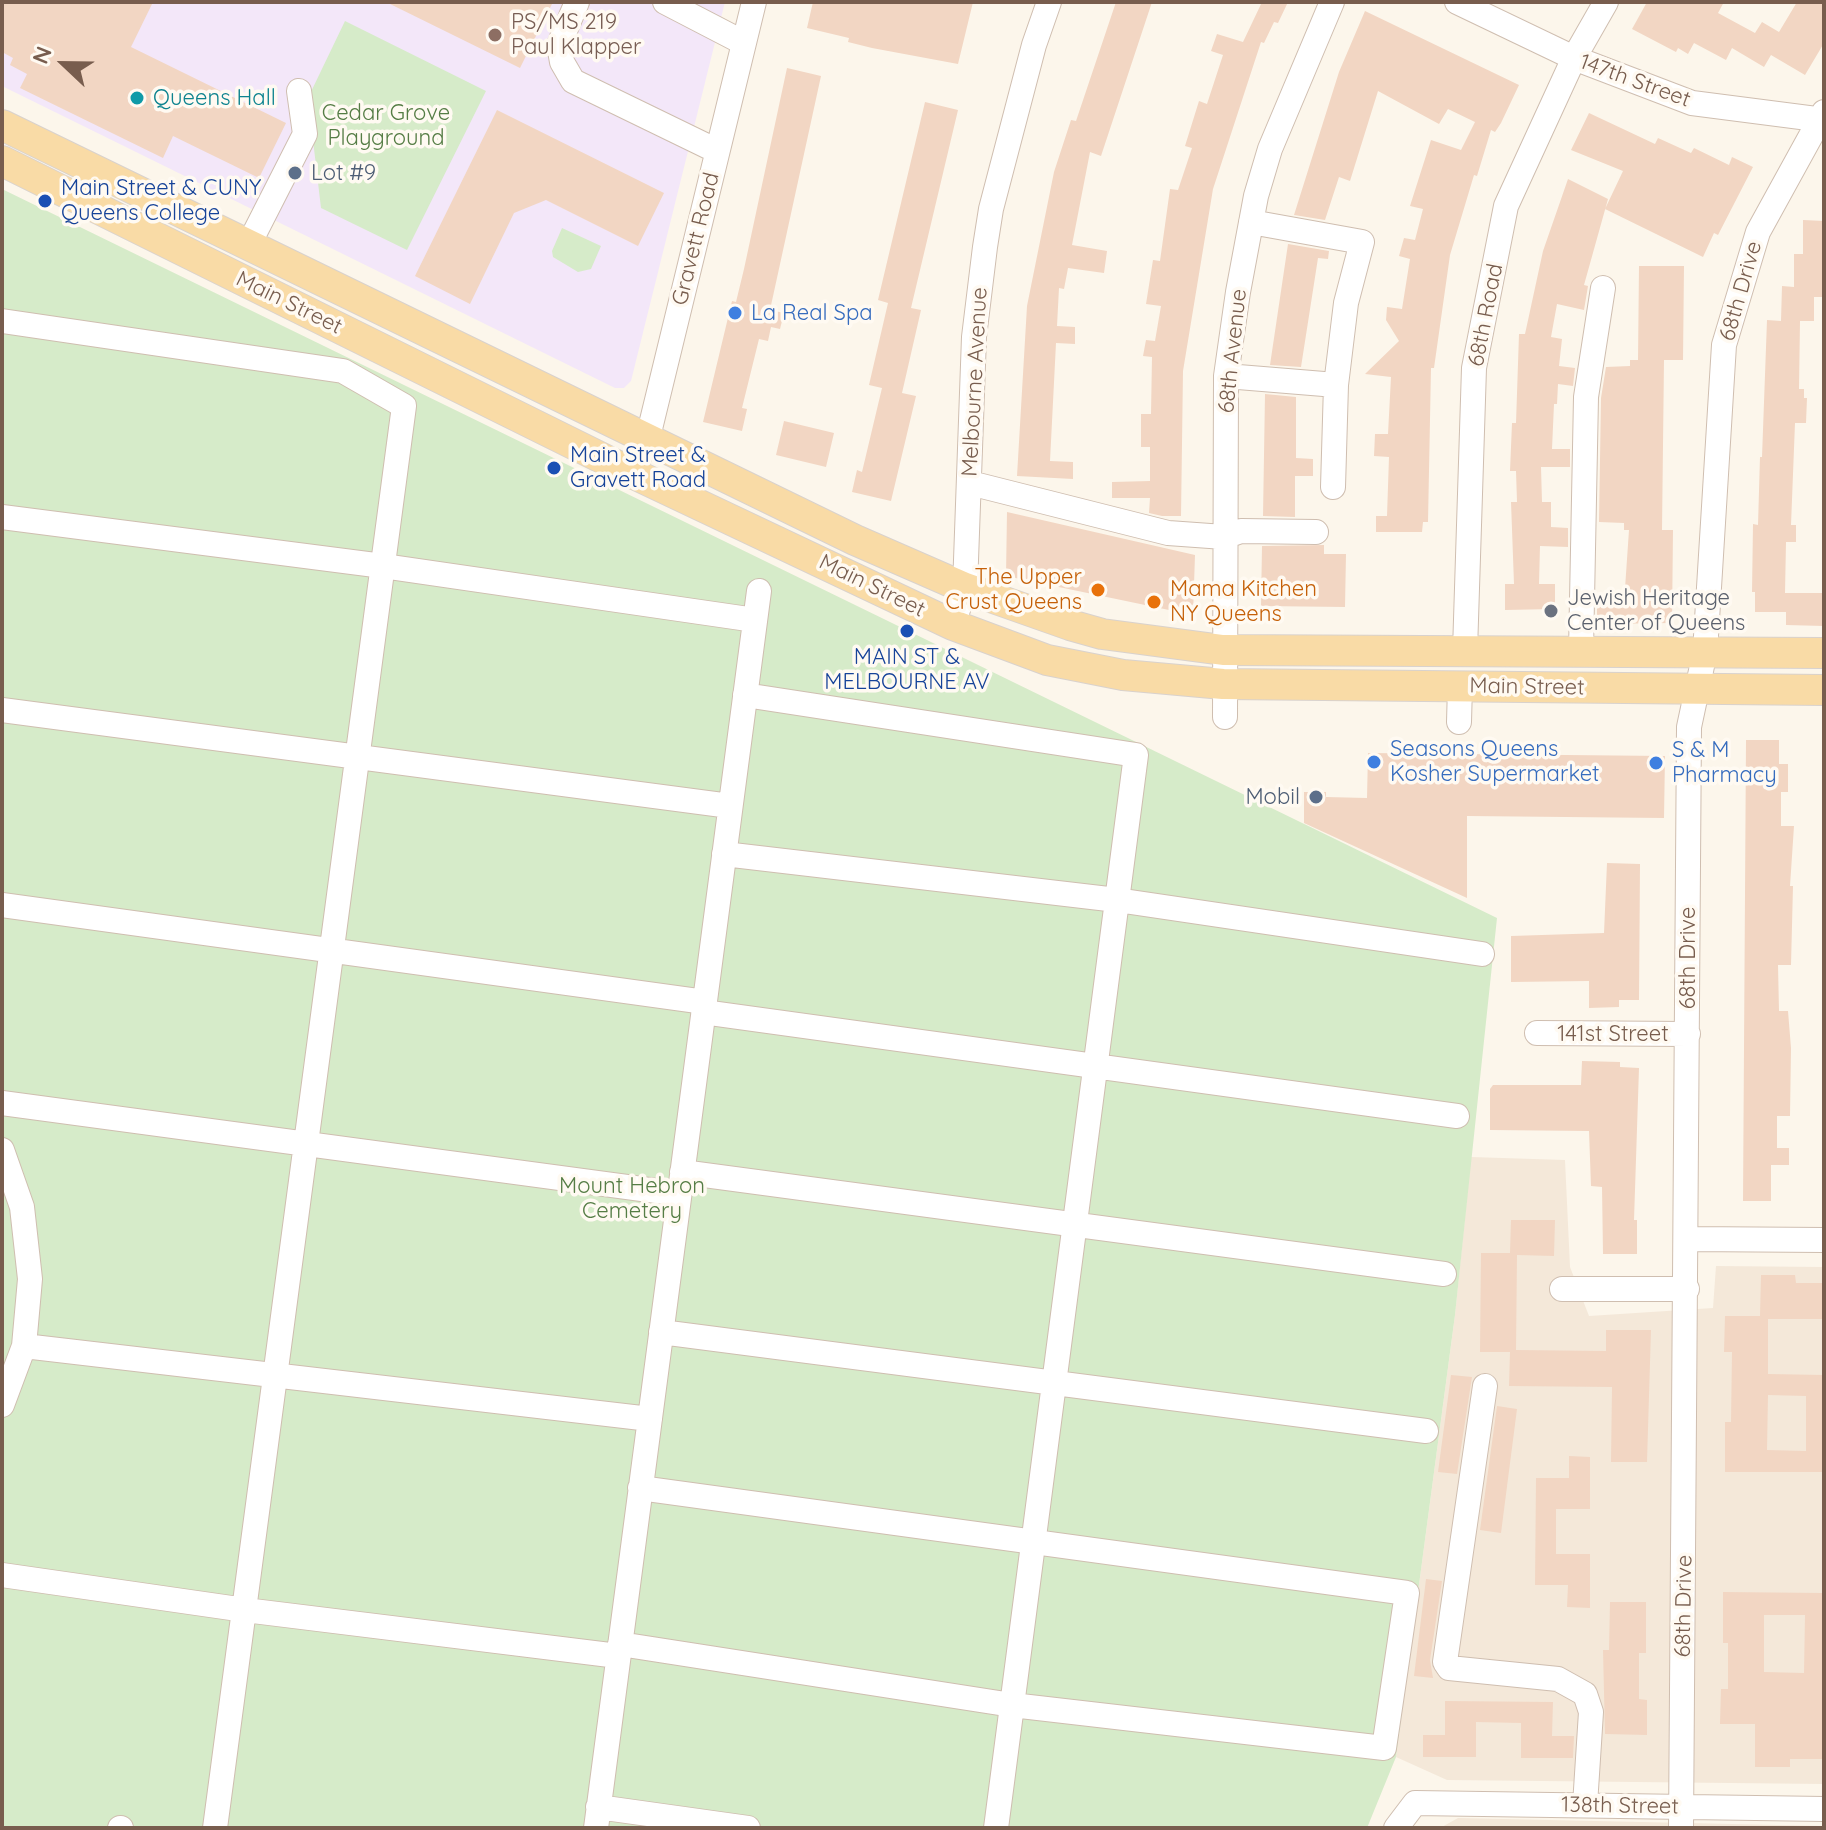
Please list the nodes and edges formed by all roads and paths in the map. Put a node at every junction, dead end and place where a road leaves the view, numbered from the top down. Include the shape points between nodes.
1 (577, 2) edge
2 (665, 2) edge
3 (754, 2) edge
4 (1049, 2) edge
5 (1332, 2) edge
6 (1457, 2) edge
7 (1606, 2) edge
8 (744, 43) junction
9 (1574, 58) junction
10 (299, 91) dead end
11 (1823, 117) edge
12 (2, 125) edge
13 (717, 151) junction
14 (2, 161) edge
15 (1251, 222) junction
16 (248, 246) junction
17 (1603, 288) dead end
18 (2, 321) edge
19 (1226, 376) junction
20 (1336, 385) junction
21 (648, 437) junction
22 (632, 473) junction
23 (970, 483) junction
24 (1333, 487) dead end
25 (2, 517) edge
26 (1316, 532) dead end
27 (1224, 537) junction
28 (383, 566) junction
29 (965, 588) junction
30 (759, 591) dead end
31 (755, 620) junction
32 (953, 625) junction
33 (1223, 650) junction
34 (1465, 651) junction
35 (1581, 651) junction
36 (1705, 652) junction
37 (1824, 653) edge
38 (1223, 684) junction
39 (1460, 686) junction
40 (1698, 688) junction
41 (1824, 690) edge
42 (745, 695) junction
43 (2, 710) edge
44 (1225, 717) dead end
45 (1459, 722) dead end
46 (357, 756) junction
47 (730, 806) junction
48 (724, 854) junction
49 (1117, 900) junction
50 (2, 905) edge
51 (331, 950) junction
52 (1482, 954) dead end
53 (704, 1007) junction
54 (1537, 1033) dead end
55 (1688, 1034) junction
56 (1096, 1065) junction
57 (2, 1103) edge
58 (1457, 1116) dead end
59 (306, 1142) junction
60 (2, 1150) edge
61 (680, 1183) junction
62 (1075, 1223) junction
63 (1688, 1239) junction
64 (1824, 1240) edge
65 (1444, 1274) dead end
66 (1562, 1289) dead end
67 (1687, 1289) junction
68 (661, 1332) junction
69 (24, 1346) junction
70 (275, 1376) junction
71 (1054, 1384) junction
72 (1485, 1386) dead end
73 (2, 1405) edge
74 (650, 1419) junction
75 (1426, 1431) dead end
76 (640, 1488) junction
77 (1033, 1542) junction
78 (2, 1575) edge
79 (245, 1610) junction
80 (619, 1650) junction
81 (1012, 1705) junction
82 (1585, 1805) junction
83 (1824, 1809) edge
84 (597, 1818) edge
85 (1682, 1818) edge
86 (215, 1828) edge
87 (748, 1828) edge
88 (996, 1828) edge
89 (1396, 1828) edge

1 - 13 street via 559,45 573,81
2 - 8 street
3 - 8 street, Gravett Road
4 - 23 street, Melbourne Avenue via 991,209 974,337
5 - 15 street, 68th Avenue via 1270,149
6 - 9 street, 147th Street
7 - 9 street, 68th Road
8 - 13 street, Gravett Road
9 - 11 street, 147th Street via 1692,103
9 - 34 street, 68th Road via 1506,206 1474,368
10 - 16 street via 305,134
11 - 36 street, 68th Drive via 1758,232 1724,345
12 - 16 main road, Main Street
13 - 21 street, Gravett Road
14 - 22 main road, Main Street
15 - 19 street, 68th Avenue
15 - 20 street via 1362,242 1346,303
16 - 21 main road, Main Street
17 - 35 street via 1586,397
18 - 28 street via 343,371 404,406
19 - 20 street
19 - 27 street, 68th Avenue
20 - 24 street
21 - 22 street, Gravett Road
21 - 29 main road, Main Street
22 - 32 main road, Main Street
23 - 27 street via 1168,533
23 - 29 street, Melbourne Avenue
25 - 28 street
26 - 27 street via 1241,531
27 - 33 street, 68th Avenue
28 - 31 street
28 - 46 street
29 - 32 street, Melbourne Avenue
29 - 33 main road, Main Street via 1102,634
30 - 31 street
31 - 42 street
32 - 38 main road, Main Street via 1070,666
33 - 34 main road, Main Street
33 - 38 street, 68th Avenue
34 - 35 main road, Main Street
35 - 36 main road, Main Street
36 - 37 main road, Main Street
36 - 40 street, 68th Drive
38 - 39 main road, Main Street
38 - 44 street, 68th Avenue
39 - 40 main road, Main Street
39 - 45 street
40 - 41 main road, Main Street
40 - 55 street, 68th Drive via 1689,727
42 - 47 street
42 - 49 street via 1136,755
43 - 46 street
46 - 47 street
46 - 51 street
47 - 48 street
48 - 49 street
48 - 53 street
49 - 52 street
49 - 56 street
50 - 51 street
51 - 53 street
51 - 59 street
53 - 56 street
53 - 61 street
54 - 55 street, 141st Street
55 - 63 street, 68th Drive
56 - 58 street
56 - 62 street
57 - 59 street
59 - 61 street
59 - 70 street
60 - 69 street via 22,1207 30,1279
61 - 62 street
61 - 68 street
62 - 65 street
62 - 71 street
63 - 64 street
63 - 67 street, 68th Drive
66 - 67 street
67 - 85 street, 68th Drive
68 - 71 street
68 - 74 street
69 - 70 street
69 - 73 street
70 - 74 street
70 - 79 street
71 - 75 street
71 - 77 street
72 - 82 street via 1445,1662 1449,1668 1558,1679 1585,1694 1591,1712
74 - 76 street
76 - 77 street
76 - 80 street
77 - 81 street
77 - 81 street via 1407,1593 1384,1748
78 - 79 street
79 - 80 street
79 - 86 street
80 - 81 street
80 - 84 street
81 - 88 street
82 - 85 street, 138th Street
82 - 89 street, 138th Street via 1415,1803
83 - 85 street, 138th Street
84 - 87 street

